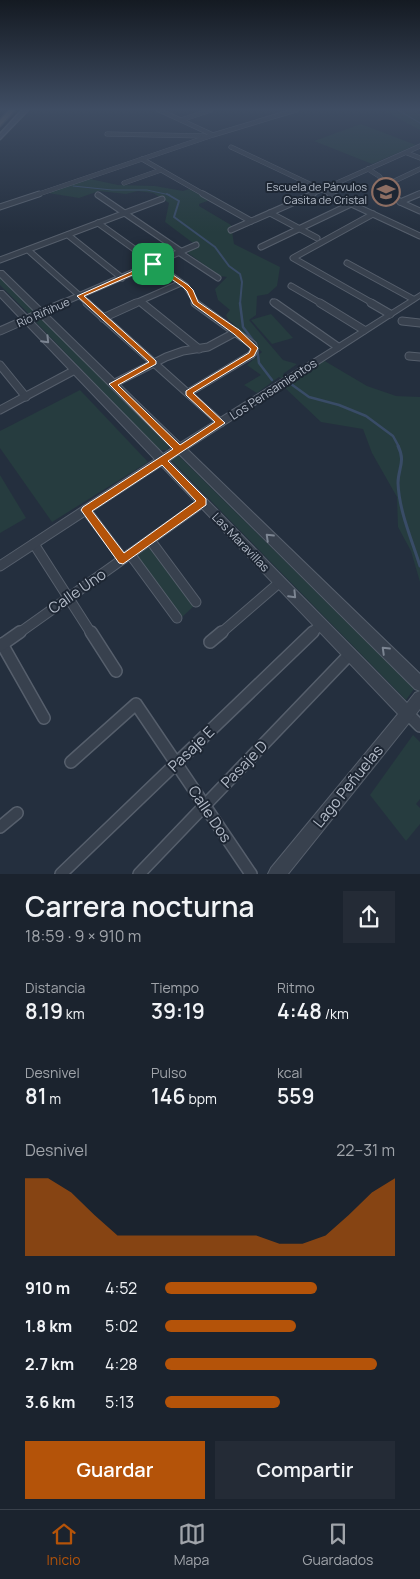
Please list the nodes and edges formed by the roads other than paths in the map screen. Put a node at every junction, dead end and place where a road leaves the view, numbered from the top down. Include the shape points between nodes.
1 (167, 151) edge
2 (239, 151) edge
3 (411, 151) edge
4 (407, 153) junction
5 (420, 158) edge
6 (142, 159) junction
7 (368, 169) junction
8 (161, 170) junction
9 (420, 170) edge
10 (124, 183) dead end
11 (386, 185) junction
12 (321, 190) junction
13 (420, 193) edge
14 (98, 194) dead end
15 (162, 199) dead end
16 (400, 202) junction
17 (351, 204) junction
18 (0, 207) edge
19 (420, 211) edge
20 (127, 212) junction
21 (270, 213) junction
22 (373, 214) junction
23 (252, 221) junction
24 (98, 223) junction
25 (299, 228) junction
26 (231, 230) dead end
27 (68, 234) junction
28 (420, 236) edge
29 (317, 238) dead end
30 (196, 245) dead end
31 (261, 247) dead end
32 (28, 250) junction
33 (181, 252) junction
34 (0, 260) edge
35 (347, 263) dead end
36 (153, 264) junction
37 (0, 272) edge
38 (122, 278) junction
39 (218, 278) dead end
40 (181, 284) junction
41 (291, 286) dead end
42 (0, 293) edge
43 (80, 296) junction
44 (416, 297) edge
45 (140, 302) junction
46 (273, 302) dead end
47 (40, 312) junction
48 (390, 314) junction
49 (103, 318) junction
50 (25, 319) junction
51 (402, 321) dead end
52 (420, 323) edge
53 (364, 330) junction
54 (0, 331) edge
55 (236, 332) junction
56 (338, 347) junction
57 (199, 349) junction
58 (409, 356) dead end
59 (420, 357) edge
60 (154, 363) junction
61 (0, 365) edge
62 (75, 370) junction
63 (113, 384) junction
64 (188, 393) junction
65 (26, 397) junction
66 (0, 410) edge
67 (221, 423) junction
68 (179, 450) junction
69 (162, 460) junction
70 (203, 502) junction
71 (86, 510) junction
72 (150, 540) junction
73 (34, 544) junction
74 (126, 557) junction
75 (0, 566) edge
76 (280, 582) junction
77 (69, 597) junction
78 (196, 602) dead end
79 (178, 618) dead end
80 (321, 624) junction
81 (210, 642) dead end
82 (1, 645) edge
83 (350, 654) junction
84 (116, 671) dead end
85 (420, 684) edge
86 (420, 698) edge
87 (407, 713) junction
88 (44, 718) dead end
89 (420, 726) edge
90 (71, 762) dead end
91 (176, 763) junction
92 (205, 805) junction
93 (17, 813) dead end
94 (0, 827) edge
95 (61, 874) edge
96 (139, 874) edge
97 (251, 874) edge
98 (277, 874) edge

1 - 6 street
2 - 12 street
3 - 4 street
4 - 5 street
4 - 7 street
6 - 8 street
6 - 18 street
7 - 11 street
7 - 12 street
8 - 10 street
8 - 23 street
9 - 11 street
11 - 16 street
12 - 17 street
12 - 21 street
13 - 16 street
14 - 20 street
15 - 20 street
16 - 19 street
17 - 22 street
17 - 25 street
20 - 24 street
20 - 33 street
21 - 23 street
21 - 25 street
22 - 28 street
22 - 48 street via 293,258
23 - 26 street
24 - 27 street
24 - 36 street
25 - 29 street
25 - 31 street
27 - 32 street
27 - 38 street
30 - 33 street, Río Riñihue
32 - 34 street
32 - 43 street
33 - 36 street, Río Riñihue
33 - 39 street
35 - 44 street
36 - 38 street, Río Riñihue
36 - 40 street
37 - 47 street, Las Maravillas
38 - 43 street, Río Riñihue
40 - 45 street
40 - 55 street via 190,290 195,303
41 - 53 street
42 - 50 street, Las Maravillas
43 - 47 street, Río Riñihue
43 - 49 street
44 - 48 street, Los Pensamientos
45 - 49 street
45 - 57 street
46 - 56 street
47 - 50 street, Río Riñihue
47 - 63 street, Las Maravillas
48 - 53 street, Los Pensamientos
49 - 60 street
50 - 54 street, Río Riñihue
50 -> 62 street, Las Maravillas
51 - 52 street
53 - 56 street, Los Pensamientos
55 - 57 street via 217,344
55 - 64 street via 253,345 254,351
56 - 67 street, Los Pensamientos
57 - 60 street
58 - 59 street
60 - 63 street
60 - 64 street
61 - 65 street
62 - 65 street
62 - 69 street, Las Maravillas
63 - 68 street, Las Maravillas
64 - 67 street
65 - 66 street
67 - 68 street, Los Pensamientos
68 - 69 street, Los Pensamientos
85 -> 68 street, Las Maravillas
69 - 70 street, Las Maravillas
69 - 71 street, Los Pensamientos
70 - 72 street, Calle Uno
70 - 76 street, Las Maravillas
71 - 73 street, Los Pensamientos
71 - 74 street
72 - 74 street, Calle Uno
72 - 78 street
73 - 75 street, Los Pensamientos
73 - 77 street
74 - 77 street, Calle Uno
74 - 79 street
76 -> 80 street, Las Maravillas
76 - 81 street
77 - 82 street, Calle Uno
77 - 84 street
80 - 83 street, Las Maravillas
80 - 91 street, Pasaje E
82 - 88 street
83 - 87 street, Las Maravillas
83 - 92 street, Pasaje D
86 - 87 street, Lago Peñuelas
87 - 89 street, Las Maravillas
87 - 98 street, Lago Peñuelas
90 - 91 street, Calle Dos via 136,704
91 - 92 street, Calle Dos
91 - 95 street, Pasaje E
92 - 96 street, Pasaje D
92 - 97 street, Calle Dos
93 - 94 street

